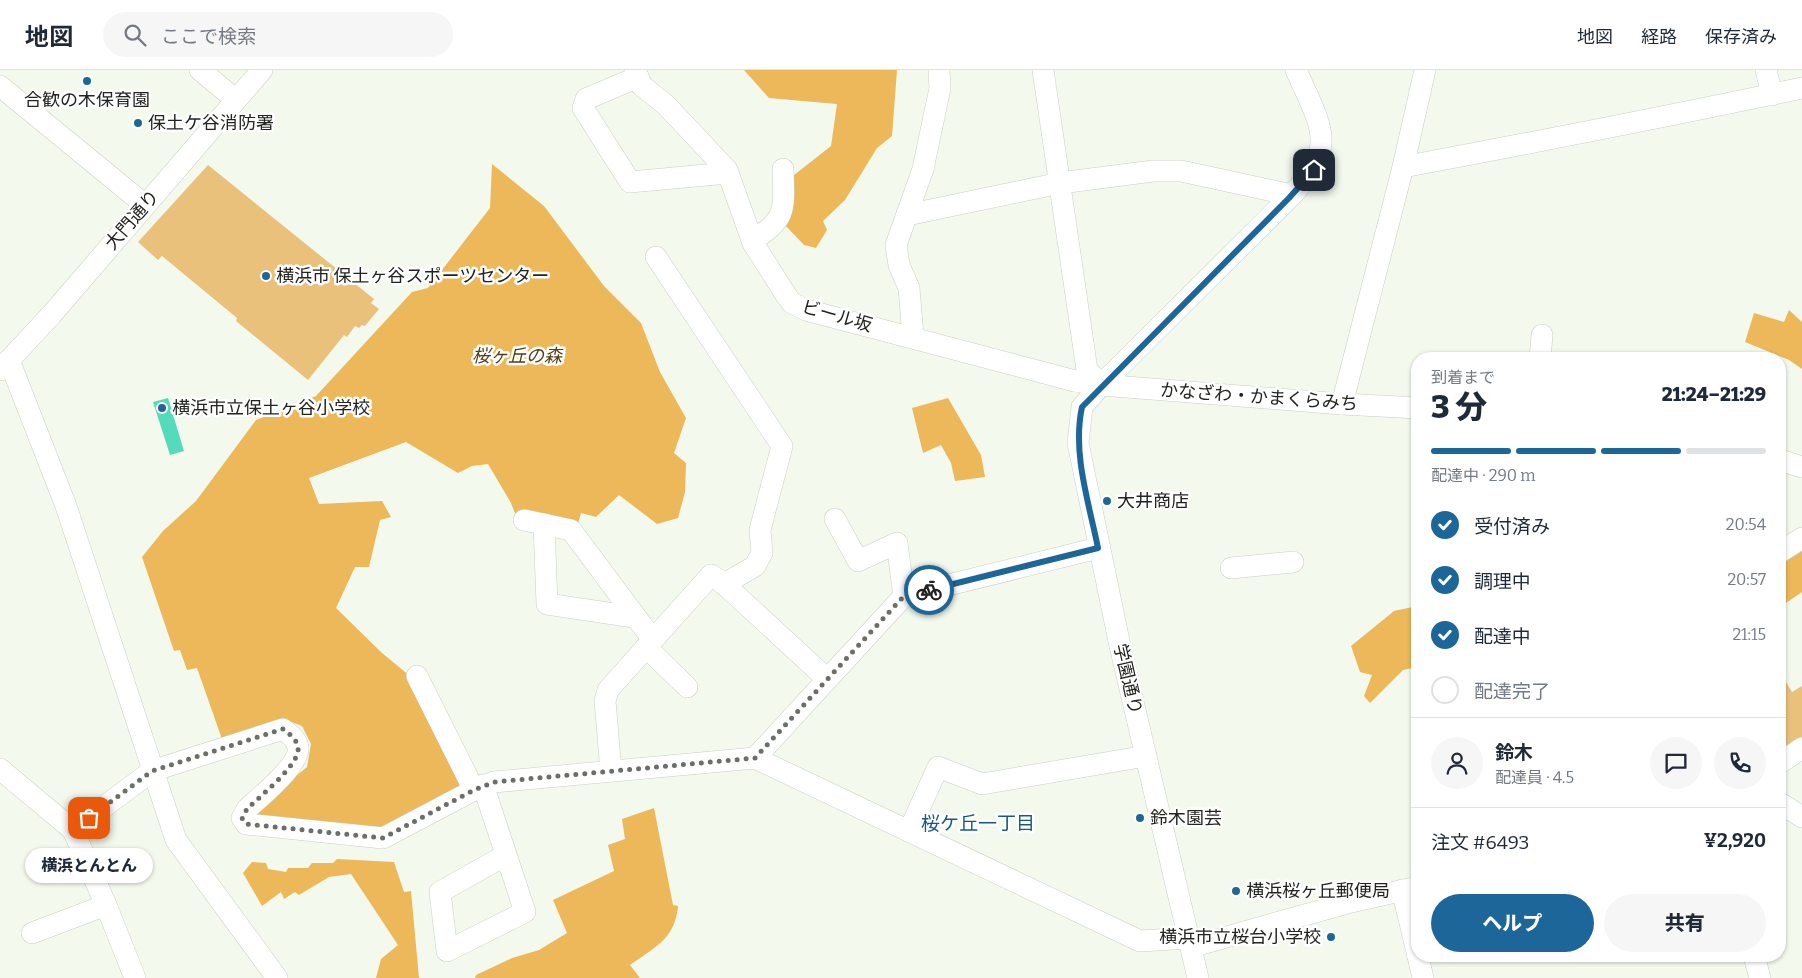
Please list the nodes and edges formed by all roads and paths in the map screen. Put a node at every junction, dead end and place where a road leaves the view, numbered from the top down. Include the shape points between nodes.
1 (200, 70) edge
2 (262, 70) edge
3 (939, 70) edge
4 (1043, 70) edge
5 (1296, 70) edge
6 (1425, 70) edge
7 (1766, 70) edge
8 (637, 74) edge
9 (0, 86) edge
10 (1802, 88) edge
11 (1772, 95) junction
12 (236, 100) junction
13 (1403, 167) junction
14 (783, 168) dead end
15 (728, 173) junction
16 (1060, 183) junction
17 (1292, 195) junction
18 (145, 205) junction
19 (907, 215) junction
20 (752, 240) junction
21 (656, 257) dead end
22 (1542, 335) dead end
23 (913, 337) junction
24 (1541, 352) edge
25 (4, 365) edge
26 (1102, 385) junction
27 (1342, 404) junction
28 (1411, 408) edge
29 (1786, 462) edge
30 (1802, 467) edge
31 (836, 531) dead end
32 (1802, 538) edge
33 (1098, 548) junction
34 (1786, 548) edge
35 (1293, 562) dead end
36 (1231, 568) dead end
37 (724, 584) junction
38 (904, 596) junction
39 (634, 617) junction
40 (649, 644) junction
41 (417, 676) dead end
42 (827, 679) junction
43 (687, 687) dead end
44 (1802, 748) edge
45 (1146, 756) junction
46 (755, 758) junction
47 (1786, 758) edge
48 (0, 769) edge
49 (152, 771) junction
50 (611, 771) junction
51 (479, 788) junction
52 (1786, 807) edge
53 (1802, 817) edge
54 (73, 830) junction
55 (909, 831) junction
56 (506, 855) junction
57 (1410, 889) edge
58 (106, 905) junction
59 (32, 933) dead end
60 (1190, 942) junction
61 (1419, 962) edge
62 (1756, 962) edge
63 (135, 978) edge
64 (277, 978) edge
65 (1198, 978) edge
66 (1423, 978) edge
67 (1760, 978) edge

1 - 12 street
2 - 12 street, 大門通り
3 - 19 street via 940,88 930,140
4 - 16 street
5 - 17 street, 学園通り via 1318,119 1322,140 1314,170
6 - 13 street
7 - 11 street
8 - 15 street, ビール坂 via 642,86 666,106
8 - 15 street via 586,99 583,108 630,182 635,187
9 - 18 street
10 - 11 street
11 - 13 street
12 - 18 street, 大門通り
13 - 27 street
14 - 20 street via 784,198 780,218 771,229
15 - 20 street, ビール坂
16 - 17 street via 1181,171
16 - 19 street
16 - 26 street via 1087,370
17 - 26 street, 学園通り
18 - 25 street, 大門通り
19 - 23 street via 896,245 899,266 909,288
20 - 23 street, ビール坂 via 792,303 806,310
21 - 37 street via 782,446 760,530 762,553 754,566
22 - 24 street
23 - 26 street, ビール坂 via 1074,381
25 - 49 street via 66,506
26 - 27 street, かなざわ・かまくらみち
26 - 33 street, 学園通り via 1082,407 1078,433
27 - 28 street, かなざわ・かまくらみち
29 - 30 street
31 - 38 street via 858,561 897,544
32 - 34 street
33 - 38 street
33 - 45 street, 学園通り
35 - 36 street
37 - 40 street via 711,575
37 - 42 street
38 - 42 street
39 - 39 street via 547,604 534,522 571,530
39 - 40 street
40 - 43 street
40 - 50 street via 608,690 605,701
41 - 51 street
42 - 46 street
44 - 47 street
45 - 55 street via 982,784 938,767
45 - 60 street, 学園通り
46 - 50 street
46 - 55 street
48 - 54 street
49 - 51 street via 283,729 294,737 298,747 296,760 247,809 242,818 246,824 383,838
49 - 54 street
49 - 64 street via 176,840
50 - 51 street via 494,782
51 - 56 street
52 - 53 street
54 - 58 street
55 - 60 street via 1140,940
56 - 56 street via 525,912 447,952 440,892
57 - 60 street
58 - 59 street
58 - 63 street
60 - 65 street, 学園通り
61 - 66 street
62 - 67 street

